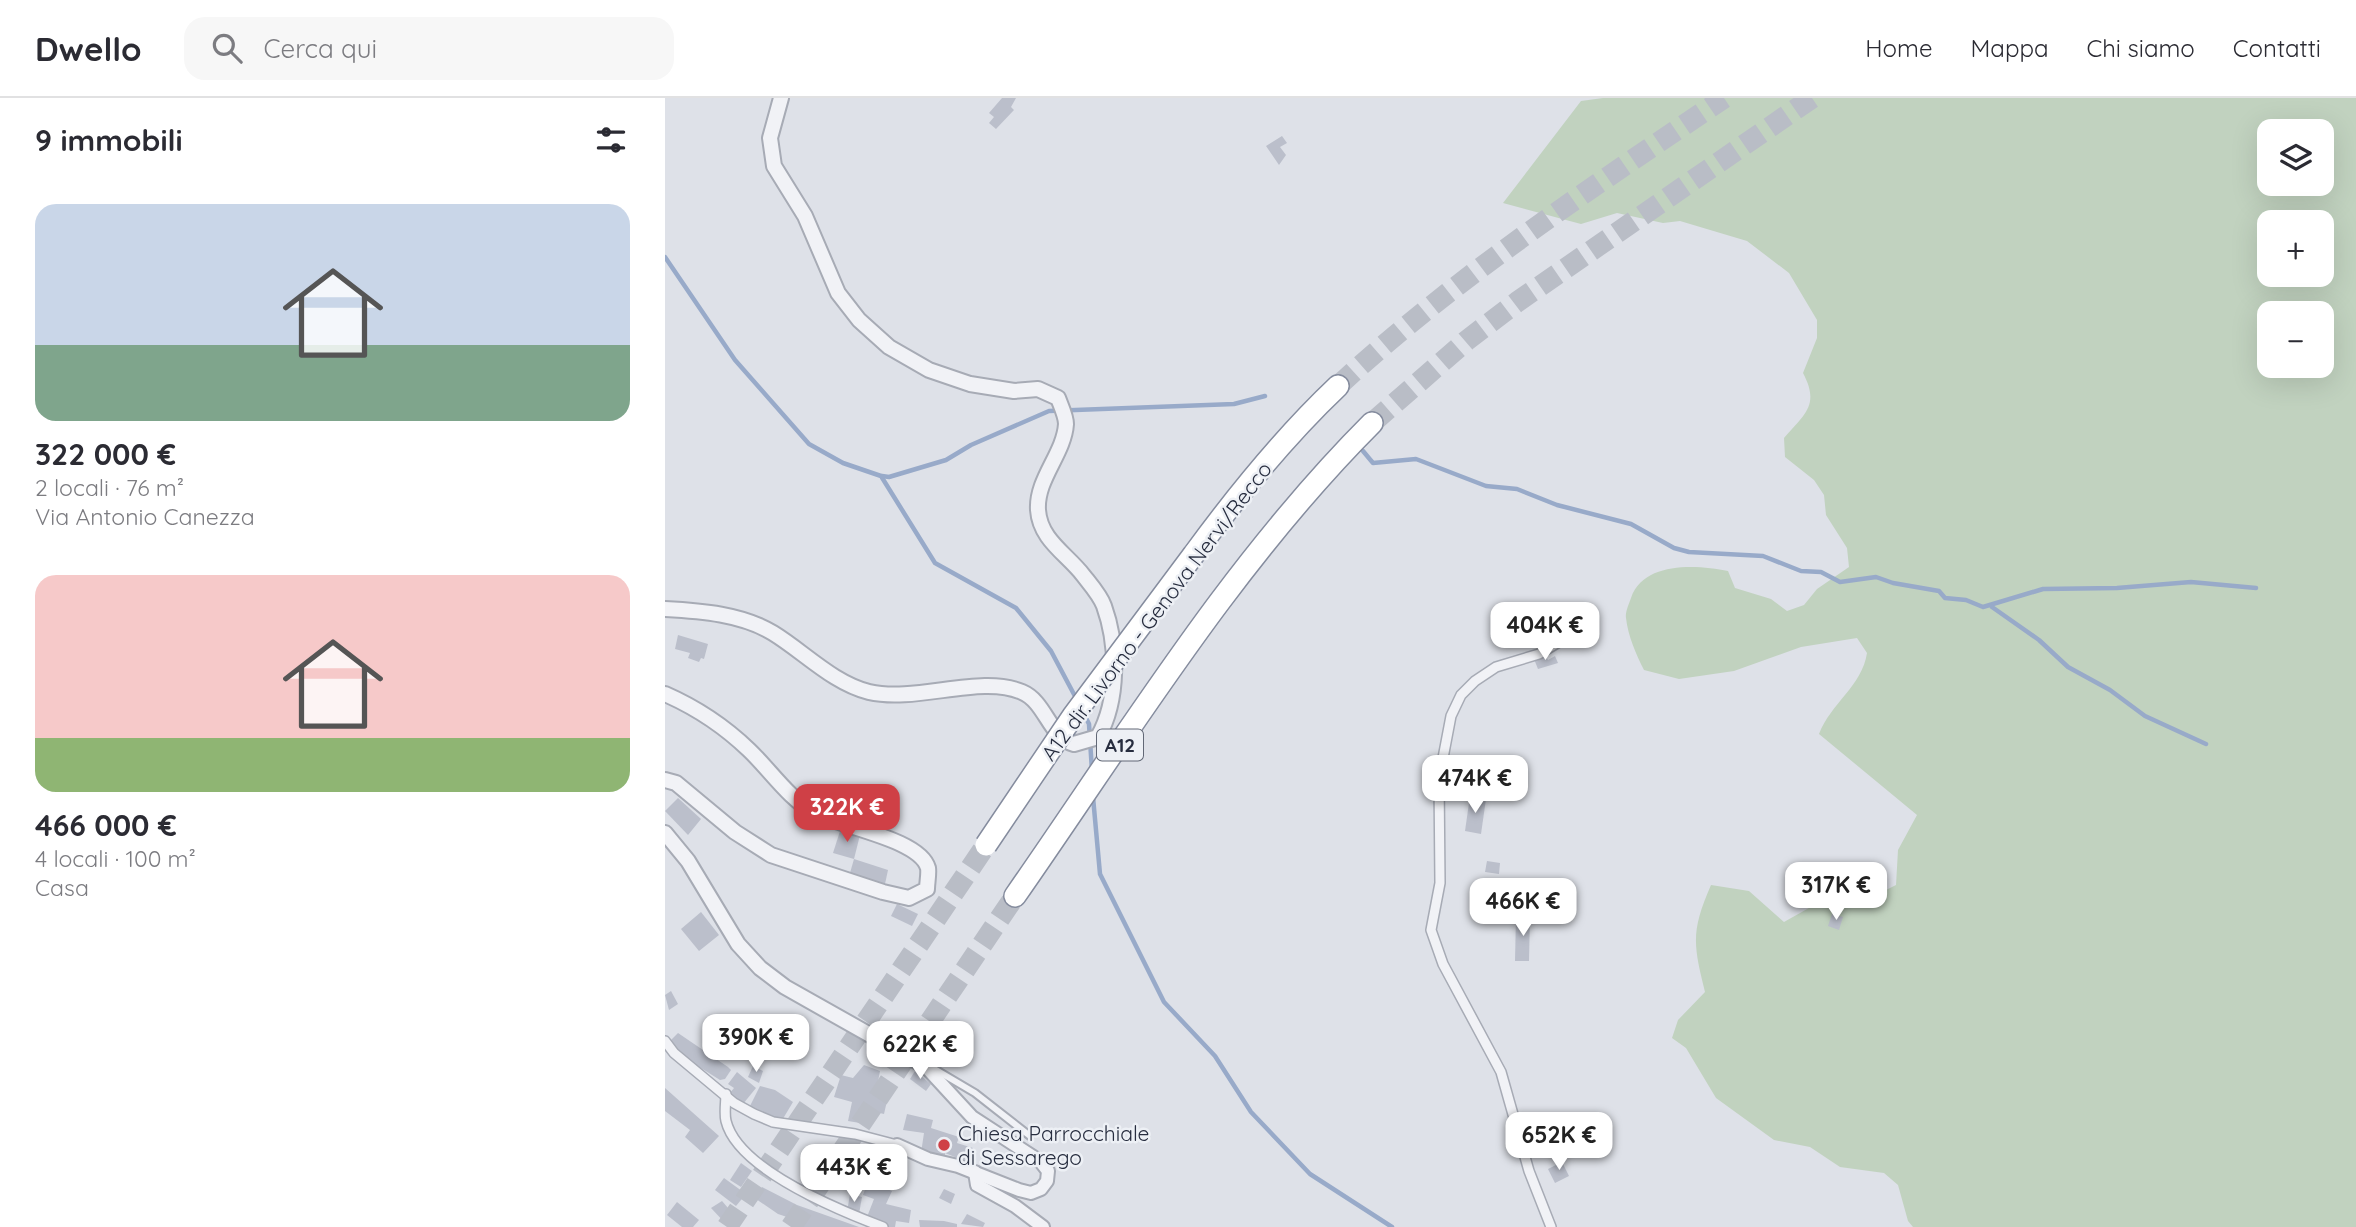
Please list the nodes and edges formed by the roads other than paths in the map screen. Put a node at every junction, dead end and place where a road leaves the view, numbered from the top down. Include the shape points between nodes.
1 (781, 98) edge
2 (1338, 386) tunnel mouth
3 (1373, 423) tunnel mouth
4 (665, 609) edge
5 (1577, 631) dead end
6 (665, 694) edge
7 (665, 780) edge
8 (665, 833) edge
9 (986, 845) tunnel mouth
10 (1015, 896) tunnel mouth
11 (665, 1041) edge
12 (925, 1066) junction
13 (726, 1094) junction
14 (1030, 1136) dead end
15 (897, 1145) joint
16 (975, 1172) junction
17 (883, 1227) edge
18 (1043, 1227) edge
19 (1551, 1227) edge

1 - 4 street via 770,138 774,166 805,216 838,293 859,320 889,346 929,370 970,384 1014,391 1038,389 1058,398 1066,422 1038,509 1044,530 1104,604 1114,660 1113,695 1098,737 1074,744 1060,737 1044,712 1023,692 959,688 892,696 865,691 842,681 772,632 739,619
2 - 9 highway, A12 dir. Livorno - Genova Nervi/Recco / A12, bridge via 1238,495 1073,716
3 - 10 highway, A12 via 1302,496 1225,594
5 - 19 street via 1539,654 1496,667 1461,695 1451,716 1439,779 1440,883 1431,930 1443,964 1501,1072 1529,1171
6 - 7 street via 695,707 724,728 808,809 916,851 928,868 927,889 909,898 771,855 676,783
8 - 12 street via 688,861 738,944 760,968 785,987
11 - 13 street
12 - 14 lane via 967,1087
12 - 16 street via 960,1106 1041,1162 1048,1175 1041,1189 1031,1193
13 - 15 street via 734,1103 773,1122
13 - 17 street via 725,1120 744,1148 789,1185
15 - 16 street
16 - 18 street via 977,1185

